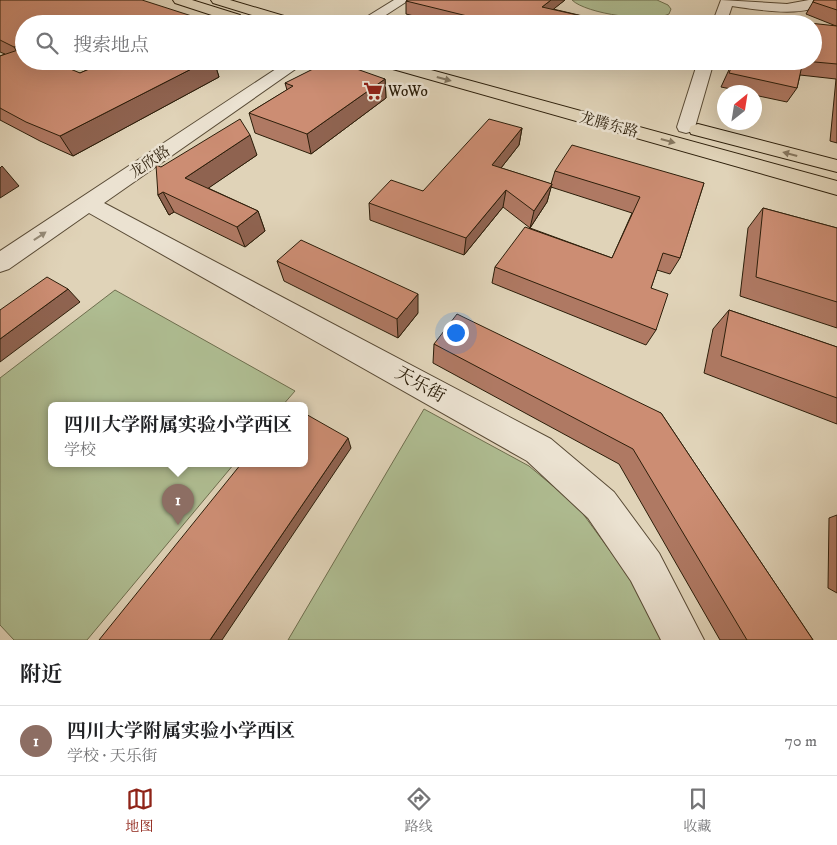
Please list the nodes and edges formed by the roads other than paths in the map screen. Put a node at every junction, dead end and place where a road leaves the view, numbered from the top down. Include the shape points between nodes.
1 (179, 0) edge
2 (218, 0) edge
3 (403, 0) edge
4 (726, 0) edge
5 (820, 0) edge
6 (226, 15) edge
7 (267, 15) edge
8 (377, 15) edge
9 (722, 15) edge
10 (267, 70) edge
11 (286, 70) edge
12 (412, 70) edge
13 (469, 70) edge
14 (703, 70) edge
15 (593, 102) dead end
16 (667, 122) dead end
17 (686, 127) junction
18 (837, 166) edge
19 (837, 188) edge
20 (89, 204) junction
21 (0, 242) edge
22 (0, 263) edge
23 (683, 640) edge

1 - 6 main road
2 - 7 main road
3 - 8 street
4 - 5 street via 791,7
4 - 9 street
10 - 21 street
11 - 20 street, 龙欣路
12 -> 19 main road, 龙腾东路
13 - 15 main road, 龙腾东路
14 - 17 street
16 - 17 main road
18 -> 17 main road
22 -> 20 street, 龙欣路
20 - 23 street, 天乐街 via 539,450 601,505 645,567

